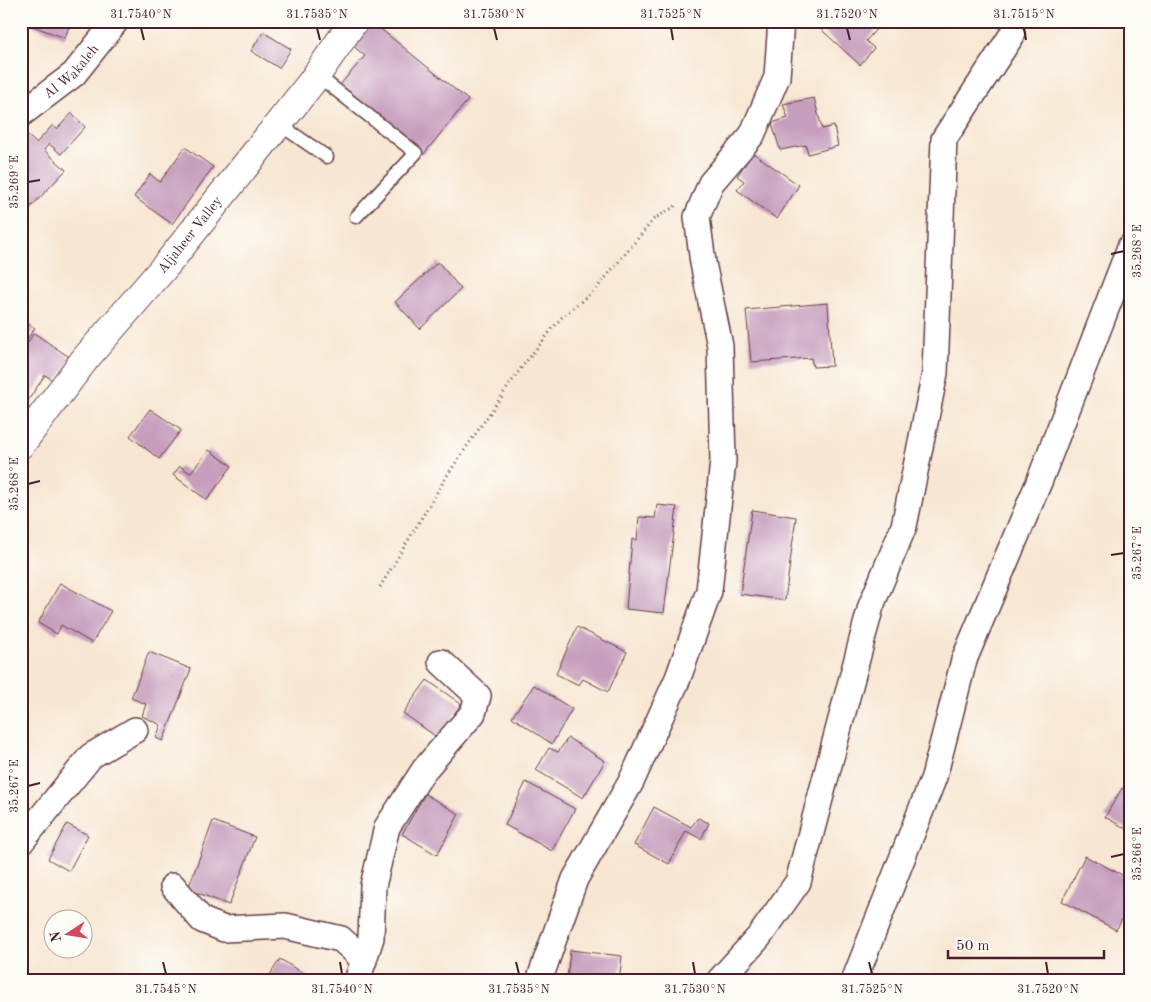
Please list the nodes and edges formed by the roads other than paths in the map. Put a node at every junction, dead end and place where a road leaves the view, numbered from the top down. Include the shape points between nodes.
1 (116, 21) edge
2 (354, 21) edge
3 (781, 21) edge
4 (1012, 35) dead end
5 (317, 75) junction
6 (21, 114) edge
7 (279, 124) junction
8 (327, 157) dead end
9 (356, 217) dead end
10 (1130, 248) edge
11 (21, 444) edge
12 (441, 662) dead end
13 (135, 730) dead end
14 (21, 842) edge
15 (173, 886) dead end
16 (360, 971) edge
17 (539, 981) edge
18 (719, 981) edge
19 (854, 981) edge

1 - 6 street, Al Wakaleh via 74,74
2 - 5 street, Aljaheer Valley
3 - 17 street via 778,77 752,134 711,183 697,217 720,346 723,461 709,591 678,678 631,782 575,879
4 - 18 street via 944,139 935,374 904,526 871,606 798,882 759,938
5 - 7 street, Aljaheer Valley
5 - 9 lane via 416,153
7 - 8 lane
7 - 11 street, Aljaheer Valley via 168,263 85,358
10 - 19 street via 1039,482 964,660 934,776
12 - 16 street via 478,696 473,713 424,770 387,827 373,886 371,938
13 - 14 street via 91,756
15 - 16 street via 202,920 224,929 284,926 341,939

